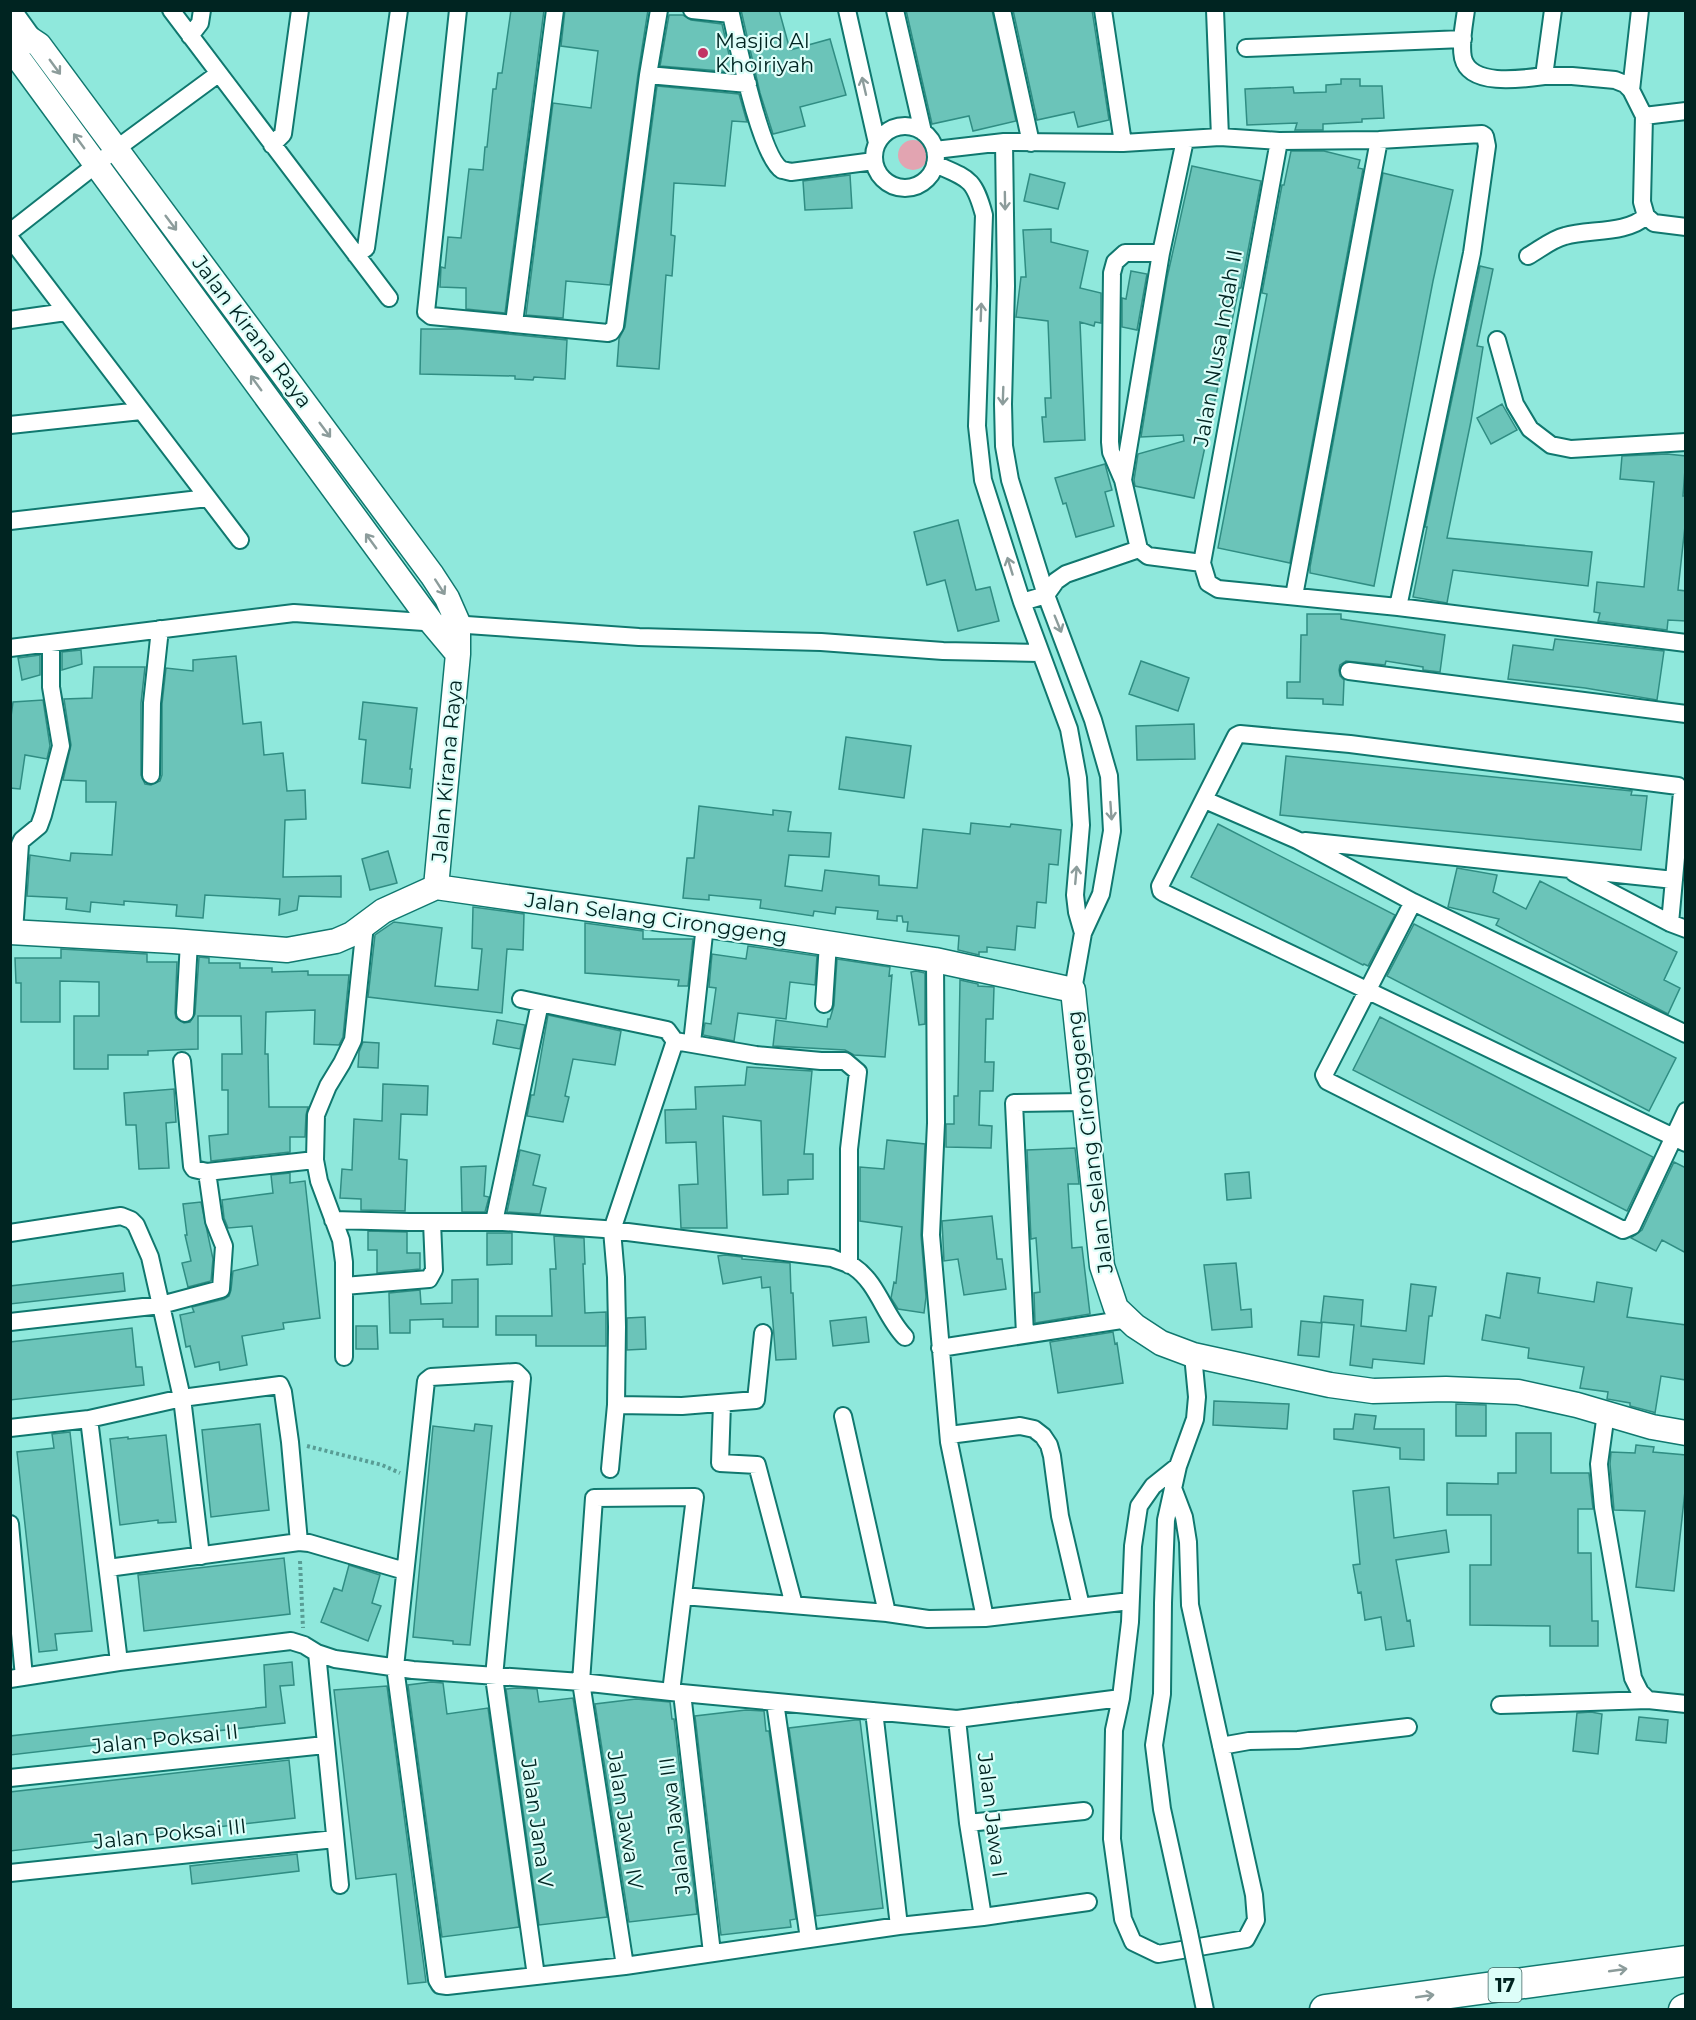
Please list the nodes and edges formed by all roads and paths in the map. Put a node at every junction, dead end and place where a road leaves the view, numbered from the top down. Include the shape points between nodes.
1 (13, 10) edge
2 (171, 10) edge
3 (202, 10) edge
4 (300, 10) edge
5 (399, 10) edge
6 (458, 10) edge
7 (555, 10) edge
8 (659, 10) edge
9 (692, 10) edge
10 (847, 10) edge
11 (895, 10) edge
12 (1002, 10) edge
13 (1103, 10) edge
14 (1215, 10) edge
15 (1466, 10) edge
16 (1553, 10) edge
17 (1640, 10) edge
18 (731, 12) edge
19 (10, 32) edge
20 (190, 36) junction
21 (1463, 39) junction
22 (39, 45) junction
23 (10, 47) edge
24 (1246, 48) dead end
25 (218, 74) junction
26 (648, 75) junction
27 (1544, 76) junction
28 (748, 84) junction
29 (1631, 90) junction
30 (1686, 111) edge
31 (1644, 116) junction
32 (923, 132) junction
33 (1220, 137) junction
34 (1185, 140) junction
35 (1379, 140) junction
36 (1280, 141) junction
37 (1004, 142) junction
38 (877, 143) junction
39 (1031, 143) junction
40 (1123, 143) junction
41 (272, 145) junction
42 (116, 149) junction
43 (935, 157) junction
44 (874, 161) junction
45 (96, 164) junction
46 (1646, 216) junction
47 (1686, 227) edge
48 (10, 232) edge
49 (10, 238) edge
50 (1161, 254) junction
51 (356, 255) junction
52 (1528, 256) dead end
53 (389, 298) dead end
54 (66, 312) junction
55 (10, 320) edge
56 (514, 323) junction
57 (1497, 340) dead end
58 (141, 411) junction
59 (10, 424) edge
60 (1686, 442) edge
61 (1123, 480) junction
62 (208, 498) junction
63 (10, 521) edge
64 (240, 540) dead end
65 (1139, 549) junction
66 (1202, 563) junction
67 (1046, 595) junction
68 (1294, 596) junction
69 (1022, 602) junction
70 (1398, 607) junction
71 (458, 623) junction
72 (432, 624) junction
73 (160, 629) junction
74 (1686, 643) edge
75 (51, 644) junction
76 (10, 648) edge
77 (1040, 653) junction
78 (458, 654) junction
79 (1349, 671) dead end
80 (1686, 714) edge
81 (1095, 726) junction
82 (1069, 729) junction
83 (151, 775) dead end
84 (1205, 800) junction
85 (1297, 840) junction
86 (1565, 869) junction
87 (1674, 880) junction
88 (436, 887) junction
89 (1413, 902) junction
90 (365, 925) junction
91 (705, 925) junction
92 (1678, 926) edge
93 (12, 932) edge
94 (1083, 933) junction
95 (189, 942) junction
96 (828, 943) junction
97 (935, 960) junction
98 (1073, 990) junction
99 (1368, 992) junction
100 (521, 999) dead end
101 (540, 1003) junction
102 (824, 1004) dead end
103 (185, 1012) dead end
104 (1686, 1034) edge
105 (683, 1042) junction
106 (182, 1061) dead end
107 (1084, 1102) junction
108 (1686, 1111) edge
109 (1679, 1140) edge
110 (315, 1160) junction
111 (207, 1172) junction
112 (333, 1220) junction
113 (432, 1222) junction
114 (494, 1222) junction
115 (612, 1230) junction
116 (10, 1233) edge
117 (849, 1265) junction
118 (344, 1286) junction
119 (161, 1305) junction
120 (1128, 1319) junction
121 (10, 1322) edge
122 (763, 1333) dead end
123 (1025, 1334) junction
124 (904, 1337) dead end
125 (940, 1348) junction
126 (1193, 1355) junction
127 (344, 1357) dead end
128 (182, 1398) junction
129 (722, 1403) junction
130 (616, 1405) junction
131 (1606, 1413) junction
132 (843, 1416) dead end
133 (89, 1419) junction
134 (10, 1428) edge
135 (1686, 1433) edge
136 (948, 1435) junction
137 (290, 1442) junction
138 (1178, 1466) junction
139 (610, 1468) dead end
140 (415, 1488) junction
141 (1173, 1488) junction
142 (10, 1524) edge
143 (299, 1542) junction
144 (201, 1556) junction
145 (108, 1568) junction
146 (405, 1571) junction
147 (13, 1577) edge
148 (682, 1596) junction
149 (1130, 1601) junction
150 (794, 1605) junction
151 (1081, 1605) junction
152 (887, 1613) junction
153 (985, 1618) junction
154 (310, 1649) junction
155 (119, 1662) junction
156 (395, 1667) junction
157 (494, 1677) junction
158 (17, 1678) edge
159 (581, 1682) junction
160 (676, 1693) junction
161 (1121, 1698) junction
162 (1648, 1700) junction
163 (775, 1702) junction
164 (1686, 1704) edge
165 (1500, 1705) dead end
166 (874, 1711) junction
167 (957, 1719) junction
168 (1408, 1727) dead end
169 (325, 1745) junction
170 (1221, 1746) junction
171 (10, 1778) edge
172 (1084, 1811) dead end
173 (969, 1823) junction
174 (335, 1839) junction
175 (10, 1873) edge
176 (340, 1885) dead end
177 (1088, 1902) dead end
178 (983, 1917) junction
179 (899, 1926) junction
180 (809, 1939) junction
181 (712, 1953) junction
182 (1686, 1960) edge
183 (625, 1966) junction
184 (536, 1976) junction
185 (1205, 2010) edge
186 (1325, 2010) edge

1 - 22 street
2 - 20 street
3 - 20 street via 200,23
4 - 41 street via 283,134
5 - 51 street via 366,248
6 - 56 street via 426,312 431,316
7 - 56 street
8 - 26 street
9 - 18 street
38 -> 10 street
11 - 32 street
12 - 39 street
13 - 40 street
14 - 33 street
15 - 21 street
16 - 27 street
17 - 29 street
18 - 28 street
19 - 22 street, Jalan Kirana Raya
20 - 25 street
21 - 24 street
21 - 27 street via 1462,56 1471,72 1501,80
22 -> 42 street, Jalan Kirana Raya
45 -> 23 street, Jalan Kirana Raya
25 - 41 street
25 - 42 street
26 - 28 street
26 - 56 street via 613,330 608,333
27 - 29 street via 1615,80
28 - 44 street via 768,149 782,170
29 - 31 street
30 - 31 street
31 - 46 street via 1642,202
32 - 38 street via 913,127 892,128
32 - 43 street via 930,139
33 - 34 street
33 - 36 street
34 - 40 street
34 - 50 street
35 - 36 street
35 - 68 street
35 - 70 street via 1482,134 1487,146 1472,253
36 - 66 street, Jalan Nusa Indah II
37 - 39 street
37 - 43 street
37 -> 67 street via 1004,446 1010,480
38 - 44 street
39 - 40 street
41 - 51 street
42 - 45 street
42 -> 71 street, Jalan Kirana Raya via 432,574
43 - 44 street via 927,179 903,188 886,182
69 -> 43 street via 983,480 980,457 977,426 984,215 978,191
45 - 48 street
72 -> 45 street, Jalan Kirana Raya
46 - 47 street via 1654,223
46 - 52 street via 1619,228 1562,236
49 - 54 street
50 - 61 street
50 - 61 street via 1125,253 1115,262 1112,273 1110,442
51 - 53 street
54 - 55 street
54 - 58 street
57 - 60 street via 1515,404 1530,429 1551,445 1571,449
58 - 59 street
58 - 62 street
61 - 65 street
62 - 63 street
62 - 64 street
65 - 66 street via 1148,556
65 - 67 street via 1066,574
66 - 68 street via 1208,583 1218,589
67 - 69 street
67 -> 81 street
68 - 70 street
69 - 77 street
70 - 74 street
71 - 72 street
71 - 77 street via 639,637
71 - 78 street, Jalan Kirana Raya
72 - 73 street via 294,613
72 - 78 street, Jalan Kirana Raya
73 - 75 street
73 - 83 street via 152,703
75 - 76 street
75 - 93 street via 51,687 61,746 44,815 39,826 20,844
77 - 82 street
78 - 88 street, Jalan Kirana Raya
79 - 80 street
81 - 82 street
81 -> 94 street via 1109,776 1112,831 1101,894
94 -> 82 street via 1075,895 1081,825 1078,778
84 - 85 street
84 - 87 street via 1240,734 1350,744 1678,786 1682,792
84 - 99 street via 1160,886 1161,891
85 - 86 street
85 - 89 street
86 - 87 street
86 - 92 street
87 - 92 street
88 - 90 street via 383,911
88 - 91 street, Jalan Selang Cironggeng
89 - 99 street
89 - 104 street
90 - 95 street via 336,941 287,950
90 - 110 street via 353,1040 316,1115
91 - 96 street, Jalan Selang Cironggeng
91 - 105 street
93 - 95 street
94 - 98 street
95 - 103 street
96 - 97 street, Jalan Selang Cironggeng
96 - 102 street
97 - 98 street, Jalan Selang Cironggeng
97 - 125 street via 936,1123 931,1235
98 - 107 street, Jalan Selang Cironggeng
99 - 109 street
99 - 109 street via 1324,1075 1327,1081 1623,1230 1632,1226
100 - 101 street
101 - 105 street via 667,1030
101 - 114 street
105 - 115 street
105 - 117 street via 756,1055 845,1061 858,1072 849,1149
106 - 111 street via 192,1166
107 - 120 street, Jalan Selang Cironggeng via 1102,1266 1116,1308
107 - 123 street via 1014,1103
108 - 109 street
110 - 111 street
110 - 112 street
111 - 119 street via 213,1221 224,1246 221,1289
112 - 113 street
112 - 118 street via 341,1240
113 - 114 street
113 - 118 street via 434,1270 429,1279
114 - 115 street
115 - 117 street via 804,1253
115 - 130 street
116 - 119 street via 125,1216 141,1233
117 - 124 street via 863,1275
118 - 127 street
119 - 121 street
119 - 128 street
120 - 123 street
120 - 126 street, Jalan Selang Cironggeng via 1161,1343
122 - 129 street via 756,1400
123 - 125 street
125 - 136 street
126 - 131 street, Jalan Selang Cironggeng via 1330,1385 1373,1391 1518,1392
126 - 138 street via 1195,1419
128 - 133 street
128 - 137 street via 280,1385
128 - 144 street
129 - 130 street
129 - 150 street via 720,1462 757,1465
130 - 139 street
131 - 135 street, Jalan Selang Cironggeng
131 - 162 street via 1599,1464 1603,1507 1633,1678
132 - 152 street
133 - 134 street
133 - 145 street
136 - 151 street via 1020,1426 1043,1436 1052,1456 1060,1516
136 - 153 street
137 - 140 path via 382,1465 404,1475
137 - 143 street
138 - 141 street
138 - 149 street via 1153,1486 1139,1506
140 - 146 street
140 - 157 street, Jalan Jana V via 428,1378 520,1374
141 - 170 street via 1184,1517 1190,1605
141 - 185 street, bridge via 1166,1520 1162,1694 1154,1745 1162,1809
142 - 147 street
143 - 144 street
143 - 146 street
143 - 154 path
144 - 145 street
145 - 155 street
146 - 156 street
147 - 158 street
148 - 150 street
148 - 159 street, Jalan Jawa IV via 695,1497 594,1498
148 - 160 street, Jalan Jawa III
149 - 151 street
149 - 161 street
150 - 152 street
151 - 153 street
152 - 153 street via 928,1619
154 - 155 street via 291,1641
154 - 156 street via 335,1659
154 - 169 street
155 - 158 street
156 - 157 street
156 - 184 street via 437,1980 447,1986
157 - 159 street
157 - 184 street, Jalan Jana V
159 - 160 street
159 - 183 street, Jalan Jawa IV
160 - 163 street
160 - 181 street, Jalan Jawa III
161 - 167 street
161 - 170 street via 1114,1730 1112,1839 1123,1919 1133,1942 1158,1954 1246,1939 1256,1920
162 - 164 street
162 - 165 street
163 - 166 street
163 - 180 street
166 - 167 street
166 - 179 street
167 - 173 street, Jalan Jawa I
168 - 170 street
169 - 171 street, Jalan Poksai II
169 - 174 street
172 - 173 street
173 - 178 street, Jalan Jawa I
174 - 175 street, Jalan Poksai III
174 - 176 street
177 - 178 street
178 - 179 street
179 - 180 street
180 - 181 street
181 - 183 street
186 -> 182 highway, 17
183 - 184 street

